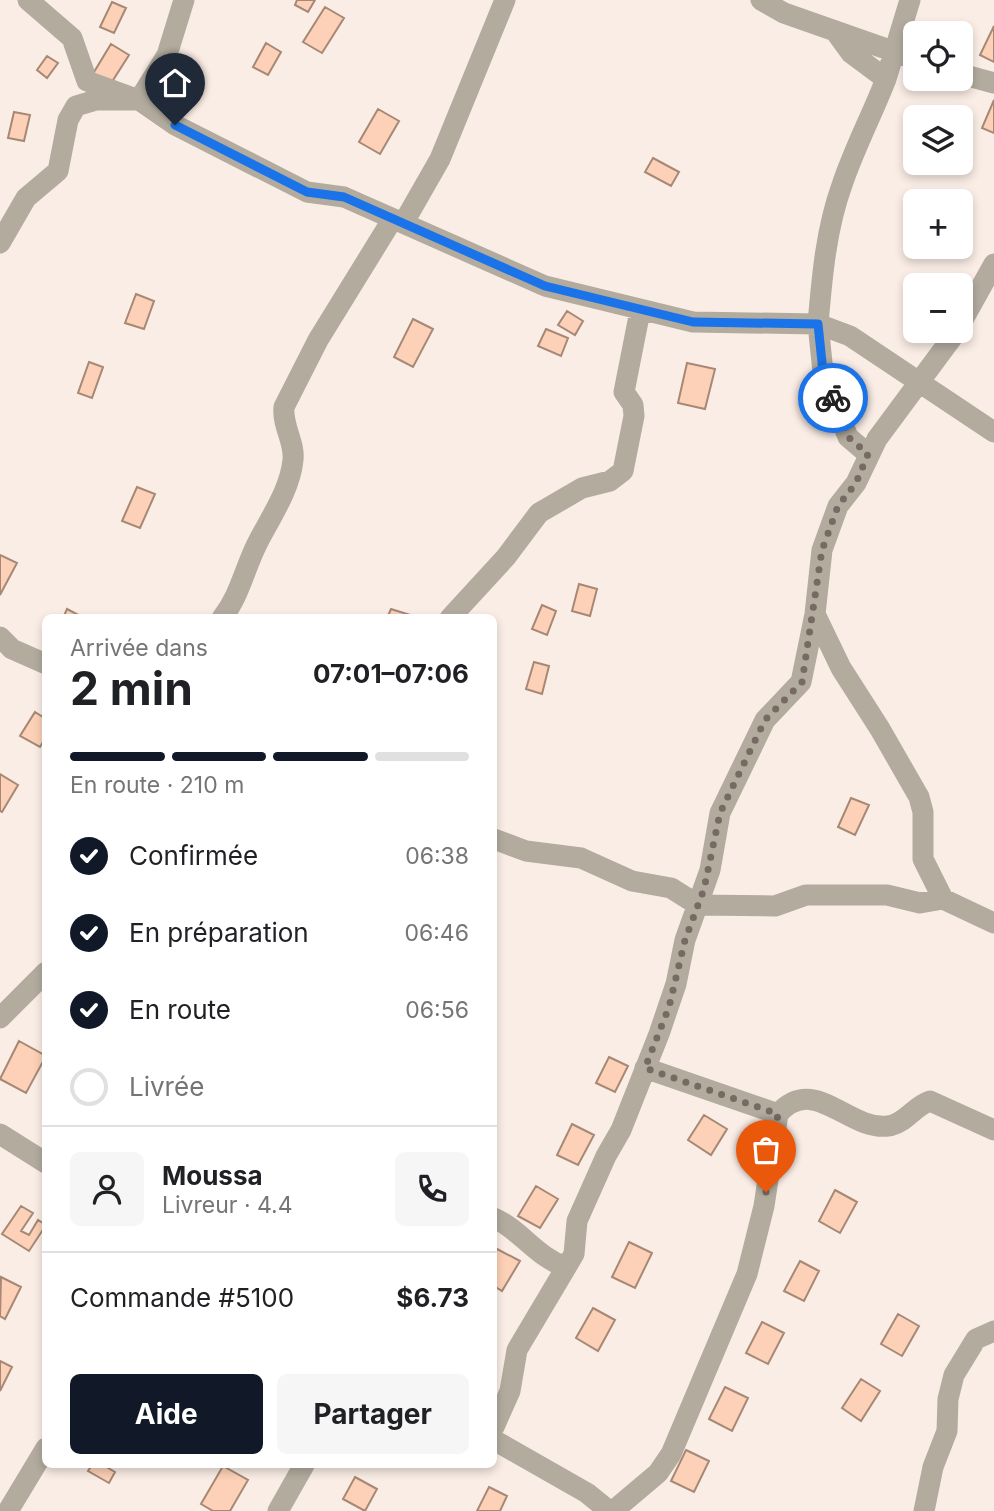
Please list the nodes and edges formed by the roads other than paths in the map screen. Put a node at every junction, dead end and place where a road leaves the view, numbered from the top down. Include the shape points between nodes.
1 (28, 0) edge
2 (184, 0) edge
3 (505, 0) edge
4 (761, 0) edge
5 (911, 0) edge
6 (909, 21) edge
7 (835, 32) junction
8 (903, 55) edge
9 (903, 58) edge
10 (973, 77) edge
11 (886, 79) junction
12 (994, 83) edge
13 (139, 100) junction
14 (398, 221) junction
15 (0, 243) edge
16 (994, 264) edge
17 (973, 302) edge
18 (640, 311) junction
19 (818, 324) junction
20 (949, 343) edge
21 (921, 382) junction
22 (994, 432) edge
23 (868, 454) junction
24 (225, 614) edge
25 (454, 614) edge
26 (814, 614) junction
27 (0, 637) edge
28 (42, 662) edge
29 (497, 840) edge
30 (943, 899) junction
31 (698, 905) junction
32 (994, 923) edge
33 (42, 976) edge
34 (0, 1018) edge
35 (645, 1068) junction
36 (778, 1114) junction
37 (994, 1130) edge
38 (0, 1134) edge
39 (42, 1160) edge
40 (497, 1218) edge
41 (566, 1267) junction
42 (994, 1331) edge
43 (497, 1420) edge
44 (497, 1442) edge
45 (42, 1454) edge
46 (302, 1468) edge
47 (7, 1511) edge
48 (278, 1511) edge
49 (611, 1511) edge
50 (924, 1511) edge

1 - 13 street via 72,38 87,81
2 - 13 street via 167,55
3 - 14 street via 440,159
4 - 7 street
5 - 6 street
7 - 8 street
7 - 11 street via 852,53
9 - 11 street
10 - 12 street
11 - 19 street via 849,166 828,233
13 - 14 street via 175,125 307,192 344,197
13 - 15 street via 96,100 76,106 68,120 58,171 26,198
14 - 18 street via 520,277
14 - 24 street via 318,340 284,407 293,457 290,476 241,588
16 - 17 street
18 - 19 street via 693,322
18 - 25 street via 624,392 634,416 623,471 539,513
19 - 21 street via 850,336
19 - 23 street via 828,387 848,437
20 - 21 street
21 - 22 street
21 - 23 street
23 - 26 street via 856,483 838,506 822,550
26 - 30 street via 919,797 923,859
26 - 31 street via 802,682 765,720 720,813
27 - 28 street via 12,649
29 - 31 street via 526,851 582,858 632,881 671,888
30 - 31 street via 920,903 887,895 806,895 775,906
30 - 32 street
31 - 35 street via 669,1007
33 - 34 street
35 - 36 street
35 - 41 street via 577,1222 574,1254
36 - 37 street via 795,1099 811,1099 868,1124 891,1126 930,1101
36 - 49 street via 751,1263 734,1306 671,1454 658,1473
38 - 39 street
40 - 41 street via 540,1255
41 - 43 street via 520,1341 510,1391
42 - 50 street via 976,1339 954,1375 947,1432 933,1467
44 - 49 street
45 - 47 street
46 - 48 street

